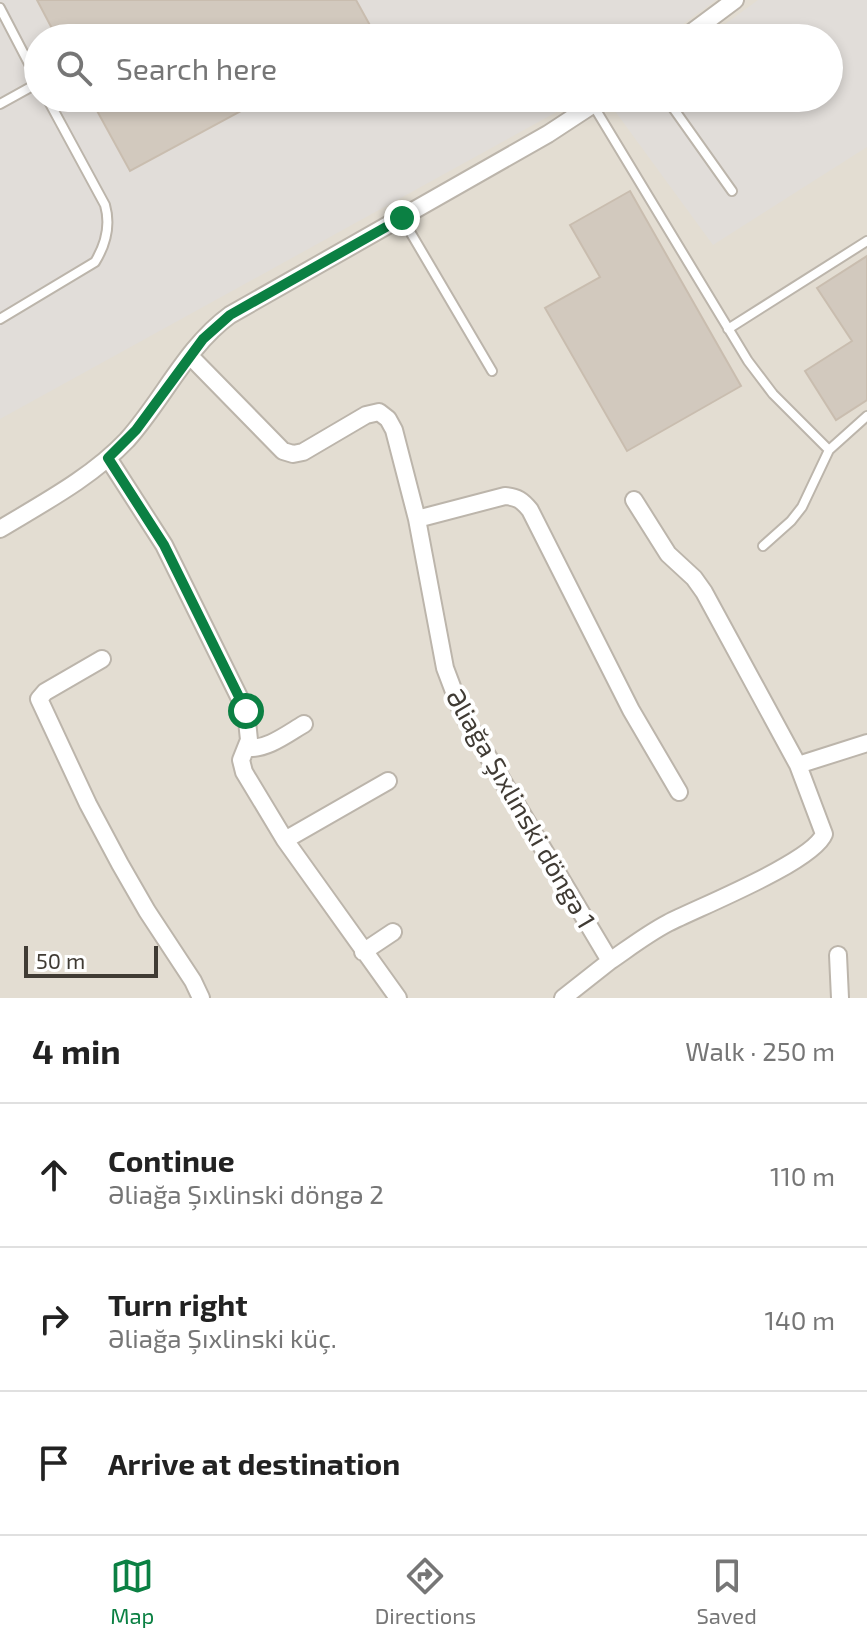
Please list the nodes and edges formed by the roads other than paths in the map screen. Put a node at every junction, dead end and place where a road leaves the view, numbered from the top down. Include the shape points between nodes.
1 (735, 0) edge
2 (0, 8) edge
3 (703, 24) edge
4 (24, 55) edge
5 (24, 90) edge
6 (0, 104) edge
7 (55, 112) edge
8 (581, 112) edge
9 (604, 112) edge
10 (676, 112) edge
11 (732, 191) dead end
12 (402, 218) junction
13 (867, 241) edge
14 (0, 319) edge
15 (728, 329) junction
16 (190, 356) junction
17 (492, 371) dead end
18 (867, 416) edge
19 (829, 450) junction
20 (108, 458) junction
21 (634, 500) dead end
22 (417, 519) junction
23 (0, 529) edge
24 (763, 546) dead end
25 (102, 659) dead end
26 (304, 724) dead end
27 (867, 743) edge
28 (246, 748) junction
29 (798, 765) junction
30 (388, 781) dead end
31 (679, 792) dead end
32 (285, 840) junction
33 (393, 932) dead end
34 (363, 952) junction
35 (838, 955) dead end
36 (610, 961) junction
37 (201, 998) edge
38 (398, 998) edge
39 (563, 998) edge
40 (840, 998) edge

1 - 3 street
2 - 4 lane
5 - 6 lane
7 - 14 lane via 105,205 109,220 103,249 95,262
8 - 12 street
9 - 15 lane
10 - 11 lane
12 - 16 street via 230,315
12 - 17 lane
13 - 15 lane
15 - 19 lane via 773,394
16 - 20 street via 136,430
16 - 22 street, Əliağa Şıxlinski döngə 1 via 277,446 293,454 379,412 394,430
18 - 19 lane
19 - 24 lane via 802,507
20 - 23 street
20 - 28 street via 164,545 229,674 246,711
21 - 29 street via 668,554 704,592
22 - 31 street via 505,496 523,501
22 - 36 street, Əliağa Şıxlinski döngə 1 via 445,668 462,713
25 - 37 street via 39,699 120,864
26 - 28 street via 267,745
27 - 29 street
28 - 32 street via 244,772
29 - 36 street via 821,821 820,843 670,922
30 - 32 street
32 - 34 street
33 - 34 street
34 - 38 street
35 - 40 street
36 - 39 street

